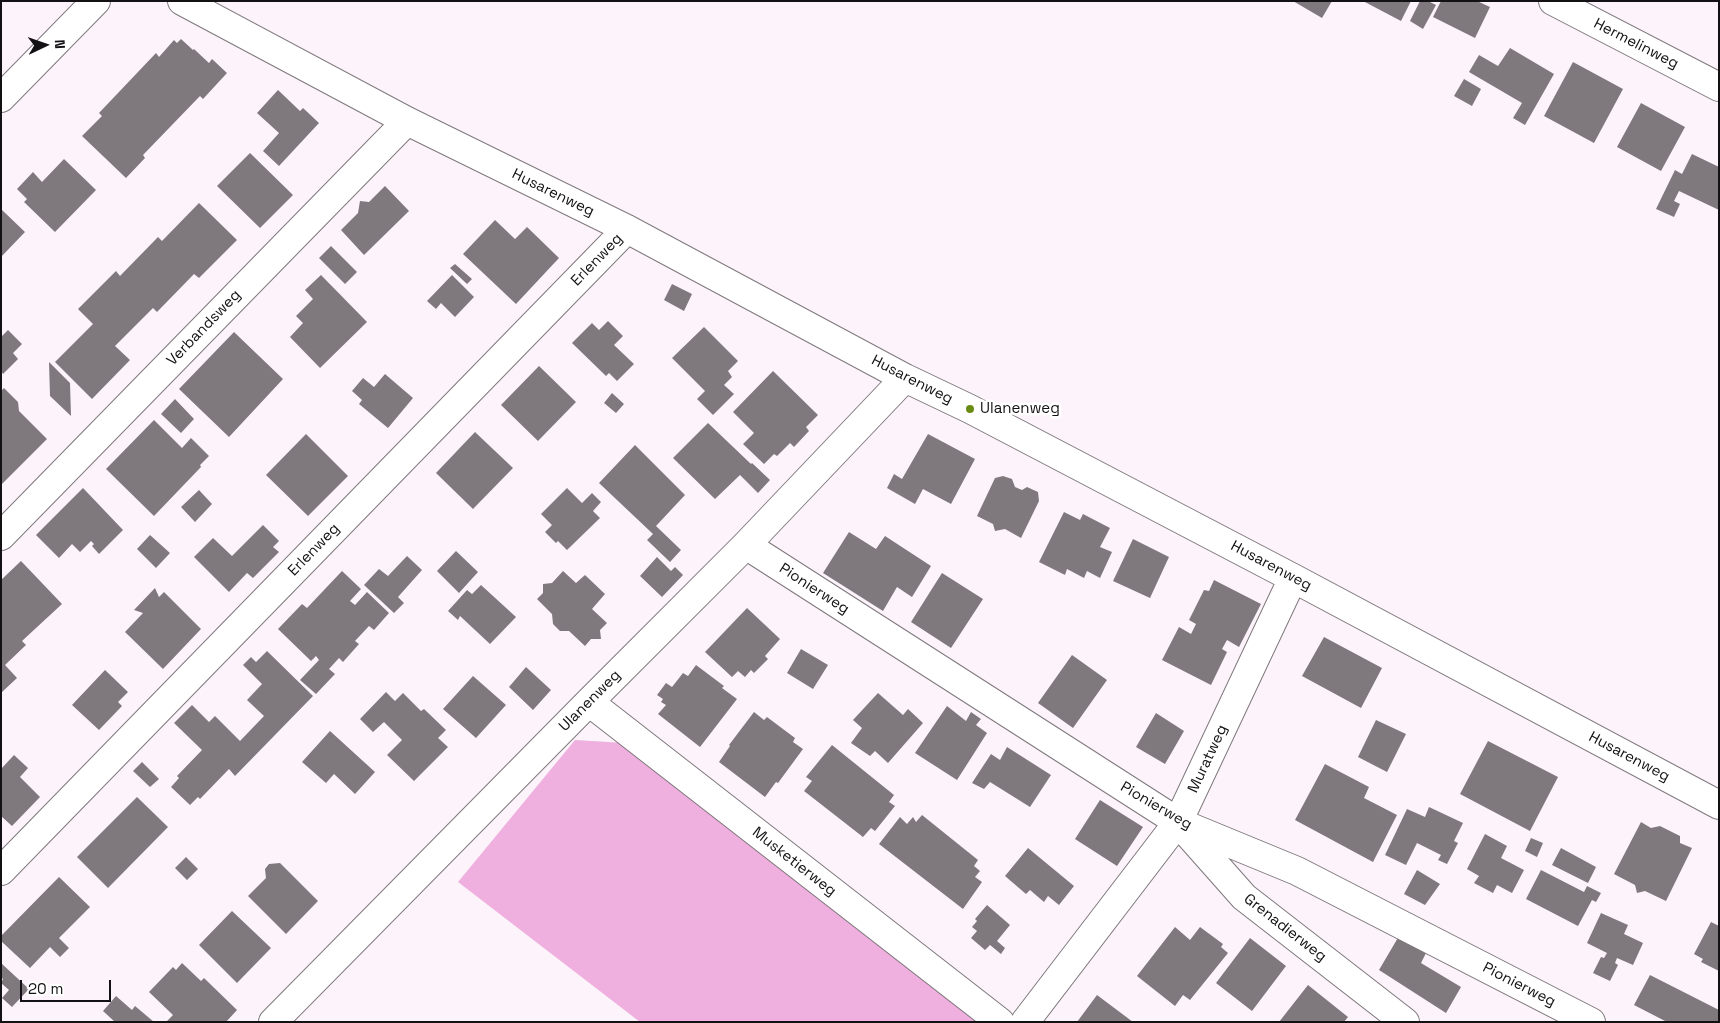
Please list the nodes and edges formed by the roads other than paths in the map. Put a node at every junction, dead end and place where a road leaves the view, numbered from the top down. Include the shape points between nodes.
1 (96, 1) edge
2 (182, 1) edge
3 (1554, 1) edge
4 (1719, 87) edge
5 (1, 98) edge
6 (407, 121) junction
7 (627, 229) junction
8 (905, 378) junction
9 (1, 536) edge
10 (746, 545) junction
11 (1293, 578) junction
12 (589, 702) junction
13 (1719, 805) edge
14 (1178, 822) junction
15 (1, 871) edge
16 (273, 1022) edge
17 (1000, 1022) edge
18 (1025, 1022) edge
19 (1405, 1022) edge
20 (1591, 1022) edge

1 - 5 street
2 - 6 street, Husarenweg
3 - 4 street, Hermelinweg
6 - 7 street, Husarenweg
6 - 9 street, Verbandsweg
7 - 8 street, Husarenweg
7 - 15 street, Erlenweg
8 - 10 street, Ulanenweg
8 - 11 street, Husarenweg
10 - 12 street, Ulanenweg
10 - 14 street, Pionierweg
11 - 13 street, Husarenweg
11 - 14 street, Muratweg
12 - 16 street, Ulanenweg
12 - 17 street, Musketierweg
14 - 18 street, Muratweg
14 - 19 street, Grenadierweg via 1244,897
14 - 20 street, Pionierweg via 1298,870

